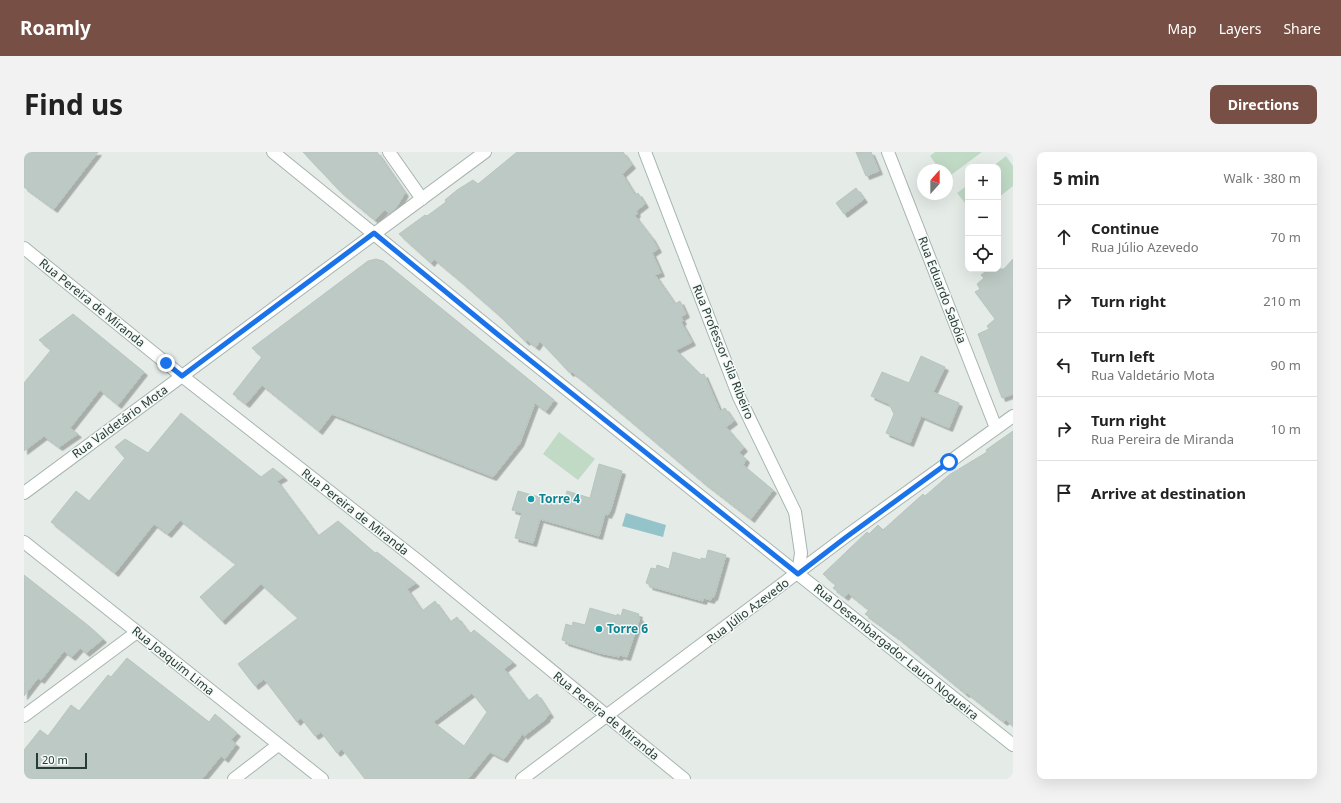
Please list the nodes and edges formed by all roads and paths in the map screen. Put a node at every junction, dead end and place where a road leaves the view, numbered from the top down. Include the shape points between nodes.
1 (273, 152) edge
2 (389, 152) edge
3 (485, 152) edge
4 (645, 152) edge
5 (888, 152) edge
6 (422, 199) junction
7 (374, 233) junction
8 (24, 248) edge
9 (182, 376) junction
10 (1013, 416) edge
11 (996, 428) junction
12 (24, 493) edge
13 (24, 542) edge
14 (798, 574) junction
15 (137, 632) junction
16 (24, 716) edge
17 (607, 717) junction
18 (278, 745) junction
19 (1013, 745) edge
20 (234, 779) edge
21 (322, 779) edge
22 (522, 779) edge
23 (684, 779) edge

1 - 7 street, Rua Desembargador Lauro Nogueira
2 - 6 street
3 - 6 street, Rua Valdetário Mota
4 - 14 street, Rua Professor Sila Ribeiro via 739,397 795,512 801,553
5 - 11 street, Rua Eduardo Sabóia
6 - 7 street, Rua Valdetário Mota
7 - 9 street, Rua Valdetário Mota
7 - 14 street, Rua Desembargador Lauro Nogueira
8 - 9 street, Rua Pereira de Miranda
9 - 12 street, Rua Valdetário Mota
9 - 17 street, Rua Pereira de Miranda via 417,560
10 - 11 street, Rua Júlio Azevedo
11 - 14 street, Rua Júlio Azevedo
13 - 15 street, Rua Joaquim Lima
14 - 17 street, Rua Júlio Azevedo
14 - 19 street, Rua Desembargador Lauro Nogueira
15 - 16 street
15 - 18 street, Rua Joaquim Lima
17 - 22 street, Rua Júlio Azevedo
17 - 23 street, Rua Pereira de Miranda
18 - 20 street
18 - 21 street, Rua Joaquim Lima

